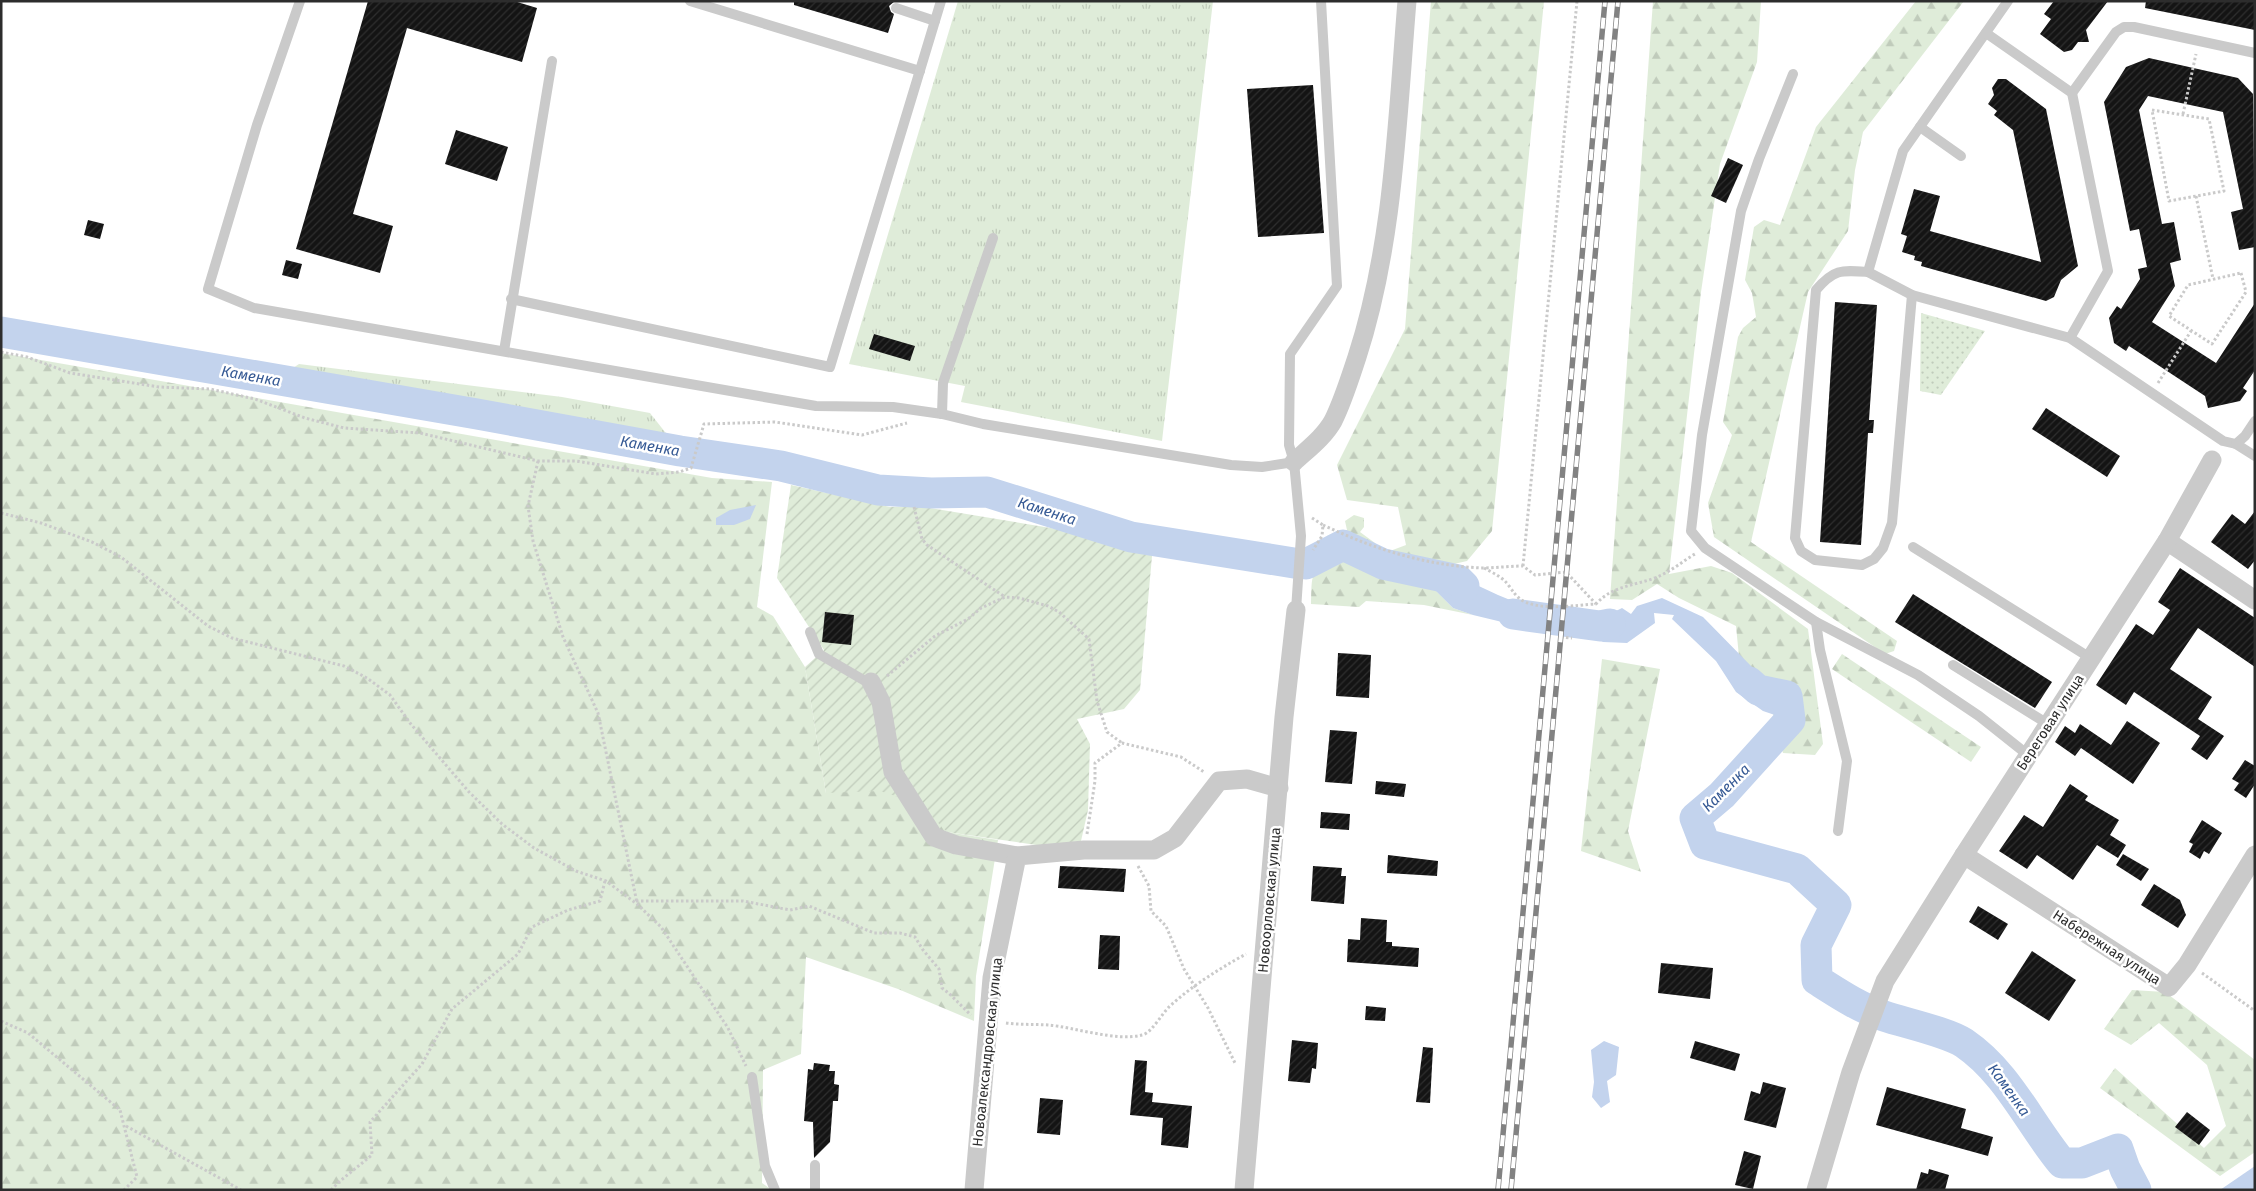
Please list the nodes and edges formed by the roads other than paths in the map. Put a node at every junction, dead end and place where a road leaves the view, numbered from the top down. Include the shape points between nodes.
1 (300, 1) edge
2 (690, 1) edge
3 (941, 1) edge
4 (1321, 1) edge
5 (1407, 1) edge
6 (2008, 1) edge
7 (896, 8) dead end
8 (935, 21) junction
9 (1986, 33) junction
10 (2255, 53) edge
11 (552, 61) dead end
12 (920, 71) junction
13 (1793, 74) dead end
14 (2072, 93) junction
15 (1920, 127) junction
16 (1961, 156) dead end
17 (993, 238) dead end
18 (1868, 272) junction
19 (1912, 294) junction
20 (511, 299) junction
21 (2070, 338) junction
22 (504, 351) junction
23 (942, 414) junction
24 (2255, 421) edge
25 (2223, 442) junction
26 (2236, 444) junction
27 (2255, 456) edge
28 (2212, 460) joint
29 (1294, 462) junction
30 (2167, 541) junction
31 (1913, 547) dead end
32 (2255, 600) edge
33 (1296, 610) joint
34 (1816, 622) junction
35 (810, 632) dead end
36 (2092, 659) junction
37 (1953, 665) dead end
38 (2048, 724) junction
39 (2028, 756) junction
40 (892, 772) joint
41 (1279, 788) junction
42 (1838, 831) dead end
43 (934, 837) joint
44 (1964, 855) junction
45 (2255, 855) edge
46 (1017, 856) junction
47 (752, 1077) road end
48 (815, 1165) dead end
49 (775, 1190) edge
50 (816, 1190) edge
51 (974, 1190) edge
52 (1244, 1190) edge
53 (1816, 1190) edge

1 - 22 lane via 257,125 208,289 254,308
2 - 12 lane
3 - 8 lane
4 - 29 lane via 1337,286 1290,354 1289,444
5 - 29 street via 1393,167 1380,268 1364,334 1332,422
6 - 9 lane
7 - 8 lane
8 - 12 lane
9 - 14 lane
9 - 15 lane
10 - 14 lane via 2124,27 2116,32
11 - 20 lane
12 - 20 lane via 830,367
13 - 34 lane via 1741,211 1702,435 1690,531 1705,548
14 - 21 lane via 2108,271
15 - 16 lane
15 - 18 lane via 1903,150
17 - 23 lane via 943,383
18 - 19 lane
18 - 19 lane via 1845,270 1836,273 1827,277 1816,290 1795,538 1801,551 1815,560 1862,565 1874,559 1883,548 1892,523
19 - 21 lane
20 - 22 lane
21 - 25 lane
22 - 23 lane via 816,406 893,407
23 - 29 lane via 983,424 1232,465 1262,467
24 - 26 lane
25 - 26 lane
25 - 28 lane
26 - 27 lane
28 - 30 street, Береговая улица
29 - 33 lane via 1301,536
30 - 32 street
30 - 36 street, Береговая улица
31 - 36 lane
33 - 41 street, Новоорловская улица
34 - 39 lane via 1918,675 1980,716
34 - 42 lane via 1846,761
35 - 40 lane via 819,654 871,682 881,702
36 - 38 street, Береговая улица
37 - 38 lane
38 - 39 street, Береговая улица
39 - 44 street, Береговая улица
40 - 43 street
41 - 46 street via 1246,780 1219,781 1175,838 1154,850 1084,850
41 - 52 street, Новоорловская улица
43 - 46 lane via 956,845
44 - 45 street, Набережная улица via 2168,987 2187,965
44 - 53 street, Береговая улица via 1885,981 1851,1072
46 - 51 street, Новоалександровская улица via 992,978
47 - 49 lane via 765,1166
48 - 50 lane

